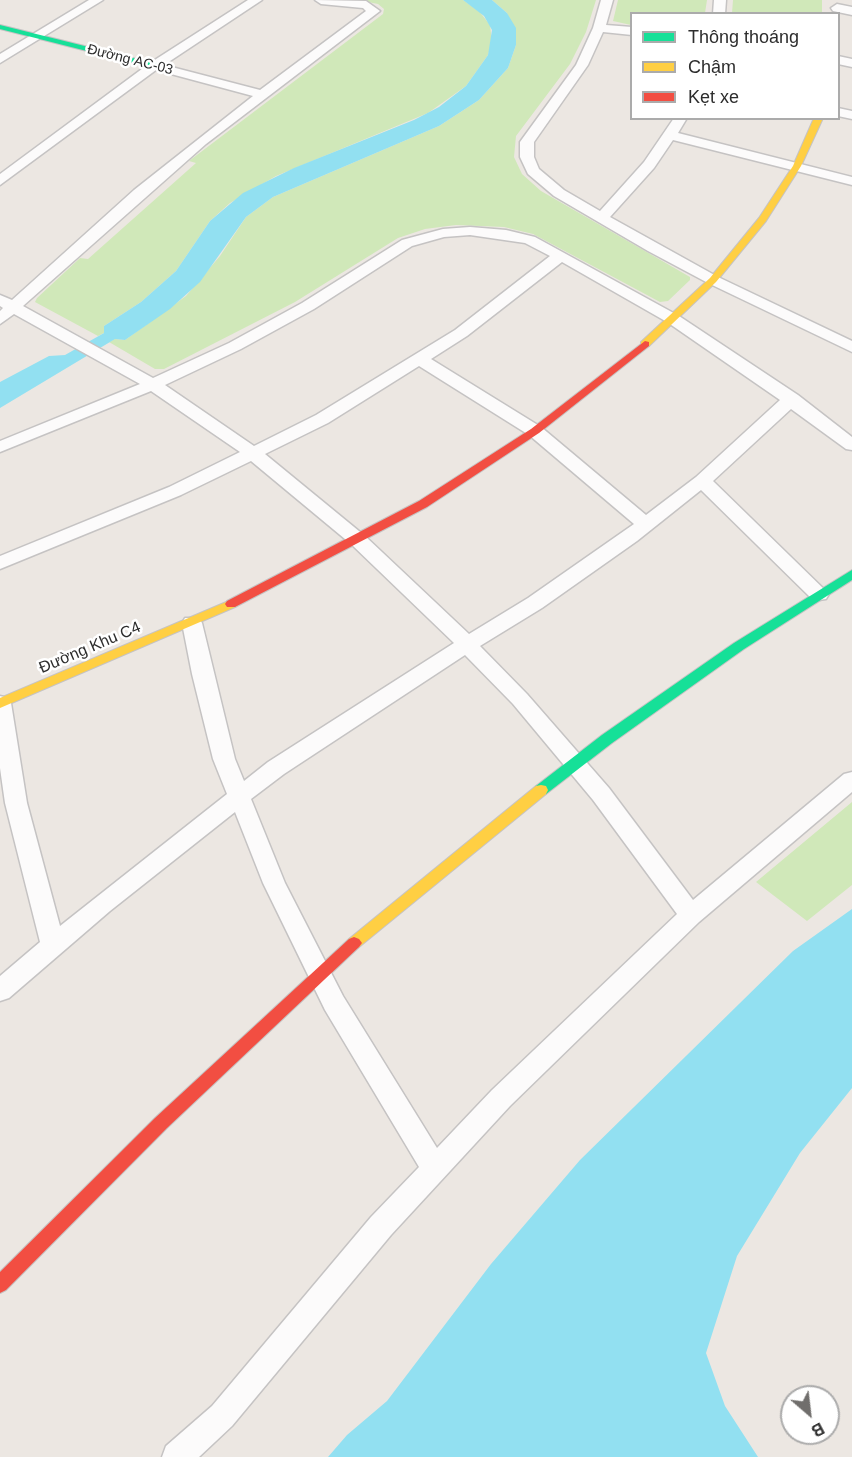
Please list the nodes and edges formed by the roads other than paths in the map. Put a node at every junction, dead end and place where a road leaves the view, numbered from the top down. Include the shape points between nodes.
1 (98, 0) edge
2 (236, 0) edge
3 (256, 0) edge
4 (321, 0) edge
5 (607, 0) edge
6 (837, 7) edge
7 (852, 11) edge
8 (0, 27) edge
9 (599, 28) junction
10 (630, 31) edge
11 (36, 36) junction
12 (0, 59) edge
13 (138, 62) junction
14 (154, 66) junction
15 (260, 94) junction
16 (79, 105) dead end
17 (680, 120) edge
18 (818, 120) edge
19 (670, 135) junction
20 (797, 166) junction
21 (0, 181) edge
22 (852, 181) edge
23 (602, 218) junction
24 (561, 255) junction
25 (712, 280) junction
26 (7, 303) edge
27 (0, 319) edge
28 (673, 319) junction
29 (852, 329) edge
30 (847, 345) edge
31 (421, 360) junction
32 (153, 385) junction
33 (792, 399) junction
34 (535, 432) junction
35 (852, 445) edge
36 (0, 447) edge
37 (254, 454) junction
38 (702, 481) junction
39 (646, 525) junction
40 (358, 540) junction
41 (0, 563) edge
42 (852, 574) edge
43 (819, 594) junction
44 (192, 623) junction
45 (468, 644) junction
46 (1, 703) edge
47 (575, 763) junction
48 (852, 780) edge
49 (237, 797) junction
50 (691, 915) junction
51 (53, 945) junction
52 (319, 974) junction
53 (0, 990) edge
54 (434, 1168) junction
55 (0, 1284) edge
56 (177, 1457) edge

1 - 11 street
2 - 13 street
3 - 14 street
4 - 15 street via 366,5 374,11
5 - 9 street
6 - 7 street
8 - 11 street, Đường AC-03
9 - 10 street
9 - 23 street via 573,81 531,135 526,150 540,179
11 - 12 street
11 - 13 street, Đường AC-03
13 - 14 street, Đường AC-03
13 - 16 street
14 - 15 street, Đường AC-03
14 - 21 street
15 - 26 street
17 - 19 street
18 - 20 street, Đường Khu C4
19 - 20 street
19 - 23 street
20 - 22 street
20 - 25 street, Đường Khu C4 via 763,219
23 - 25 street
24 - 28 street
24 - 31 street
24 - 32 street via 530,240 495,232 457,232 418,239 287,318
25 - 28 street, Đường Khu C4
25 - 30 street
26 - 27 street
26 - 32 street
28 - 33 street
28 - 34 street, Đường Khu C4 via 607,377
29 - 30 street
31 - 34 street
31 - 37 street
32 - 36 street
32 - 37 street
33 - 35 street
33 - 38 street
34 - 39 street
34 - 40 street, Đường Khu C4 via 447,490
37 - 40 street
37 - 41 street via 123,514
38 - 39 street
38 - 43 street
39 - 45 street via 573,578
40 - 44 street, Đường Khu C4
40 - 45 street
42 - 43 street
43 - 47 street via 699,673
44 - 46 street, Đường Khu C4
44 - 49 street via 212,716
45 - 47 street
45 - 49 street via 323,735
46 - 51 street via 16,803
47 - 50 street
47 - 52 street
48 - 50 street
49 - 51 street
49 - 52 street
50 - 54 street via 569,1030
51 - 53 street
52 - 54 street
52 - 55 street via 153,1131
54 - 56 street via 222,1416

